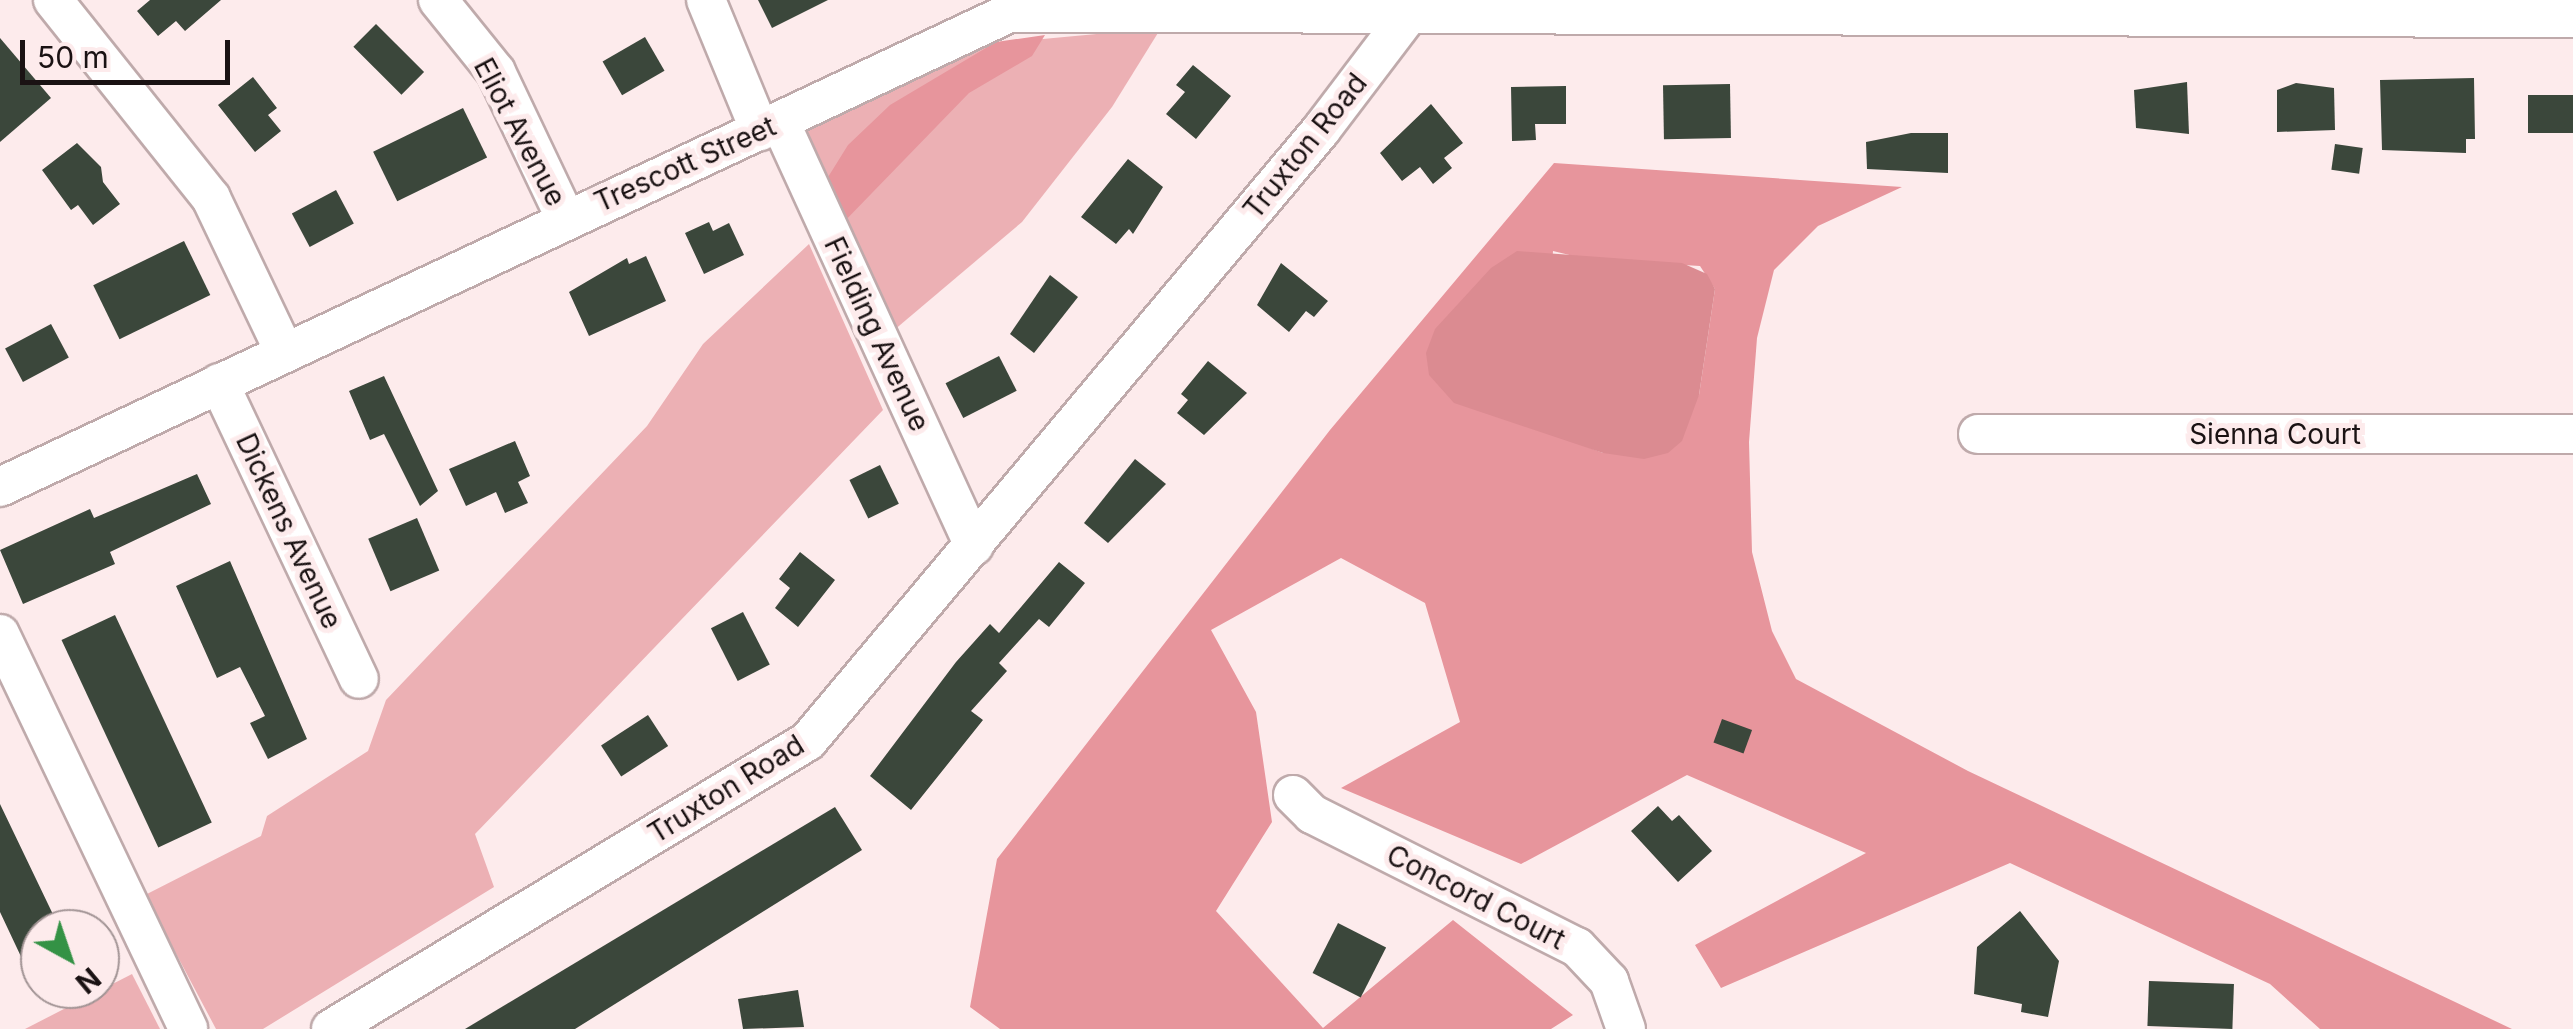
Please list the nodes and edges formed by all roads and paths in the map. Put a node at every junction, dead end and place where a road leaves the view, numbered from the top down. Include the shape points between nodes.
1 (53, 0) edge
2 (438, 0) edge
3 (706, 0) edge
4 (1924, 6) edge
5 (1008, 7) edge
6 (1310, 7) edge
7 (2228, 8) edge
8 (2530, 9) edge
9 (1409, 14) junction
10 (2573, 18) edge
11 (770, 127) junction
12 (565, 218) junction
13 (284, 351) junction
14 (219, 383) junction
15 (1978, 434) dead end
16 (2573, 434) edge
17 (0, 486) edge
18 (974, 546) junction
19 (0, 634) edge
20 (359, 680) dead end
21 (1293, 795) dead end
22 (188, 1029) edge
23 (331, 1029) edge
24 (1626, 1029) edge

1 - 13 street via 211,198
2 - 12 street, Eliot Avenue via 496,72
3 - 11 street, Fielding Avenue
4 - 7 street
4 - 9 street
5 - 6 street, Trescott Street
5 - 11 street, Trescott Street
6 - 9 street, Trescott Street
7 - 8 street
8 - 10 street
9 - 18 street, Truxton Road via 1321,130
11 - 12 street, Trescott Street
11 - 18 street, Fielding Avenue
12 - 13 street, Trescott Street
13 - 14 street, Trescott Street
14 - 17 street, Trescott Street
14 - 20 street, Dickens Avenue
15 - 16 street, Sienna Court
18 - 23 street, Truxton Road via 808,741
19 - 22 street
21 - 24 street, Concord Court via 1312,814 1578,948 1609,981

